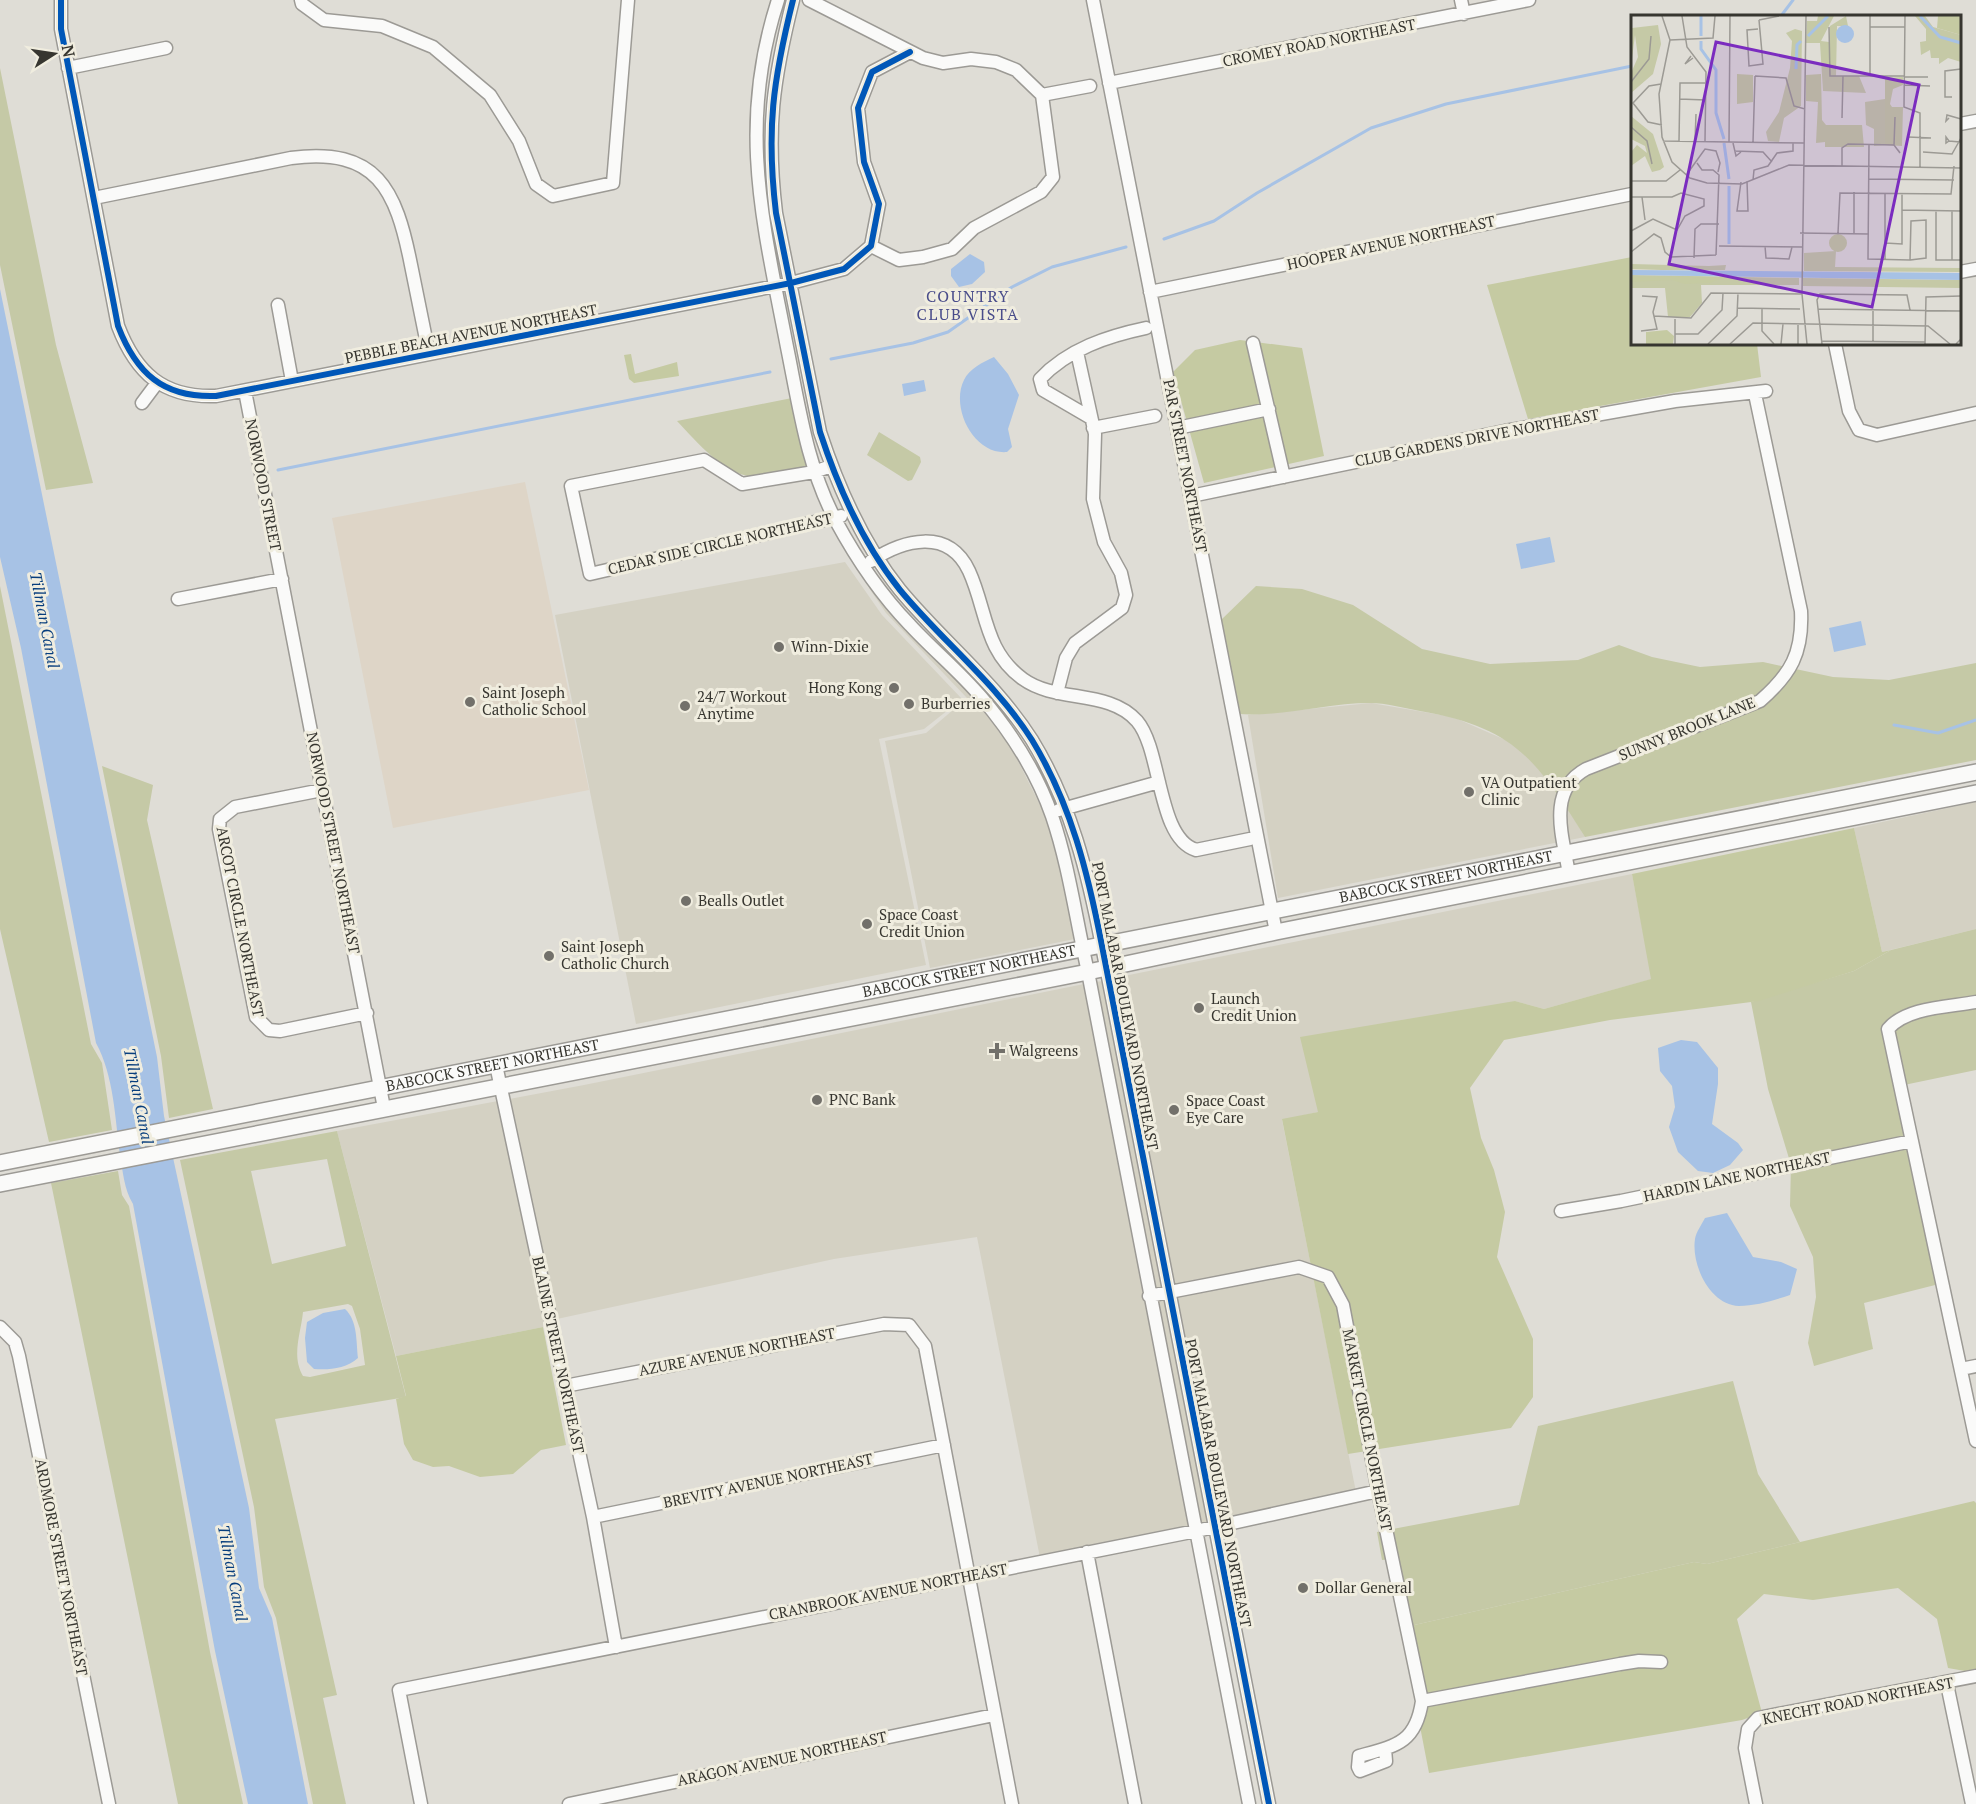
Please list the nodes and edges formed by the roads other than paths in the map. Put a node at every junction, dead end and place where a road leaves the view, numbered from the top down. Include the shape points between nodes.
1 (61, 0) edge
2 (301, 0) edge
3 (628, 0) edge
4 (778, 0) edge
5 (793, 0) edge
6 (809, 0) edge
7 (1093, 0) edge
8 (1461, 0) edge
9 (1529, 0) edge
10 (1464, 14) junction
11 (166, 48) dead end
12 (910, 52) junction
13 (68, 68) junction
14 (1109, 83) junction
15 (1090, 86) dead end
16 (1042, 95) junction
17 (1976, 121) edge
18 (1961, 124) edge
19 (1631, 194) edge
20 (94, 198) junction
21 (871, 246) junction
22 (1976, 269) edge
23 (1961, 272) edge
24 (790, 283) junction
25 (776, 286) junction
26 (1150, 292) junction
27 (278, 305) dead end
28 (1146, 328) dead end
29 (1254, 343) dead end
30 (1835, 345) edge
31 (1077, 352) junction
32 (429, 354) junction
33 (292, 381) junction
34 (157, 383) junction
35 (245, 391) junction
36 (1760, 392) joint
37 (141, 403) dead end
38 (1269, 409) junction
39 (1976, 413) edge
40 (1155, 416) dead end
41 (1092, 423) junction
42 (1177, 428) junction
43 (831, 466) junction
44 (814, 472) junction
45 (1284, 477) junction
46 (1191, 496) junction
47 (851, 511) junction
48 (835, 519) junction
49 (877, 557) junction
50 (863, 566) junction
51 (282, 579) junction
52 (178, 599) dead end
53 (1057, 693) junction
54 (1976, 772) edge
55 (1158, 782) junction
56 (322, 790) junction
57 (1976, 794) edge
58 (1066, 807) junction
59 (1790, 808) junction
60 (1051, 813) junction
61 (1795, 829) junction
62 (1250, 839) dead end
63 (1565, 852) junction
64 (1569, 874) junction
65 (1273, 912) junction
66 (1276, 932) junction
67 (1102, 946) junction
68 (1083, 950) junction
69 (1106, 968) junction
70 (1088, 972) junction
71 (1976, 1002) edge
72 (367, 1013) junction
73 (496, 1065) junction
74 (500, 1085) junction
75 (380, 1088) junction
76 (384, 1108) junction
77 (241, 1115) junction
78 (245, 1135) junction
79 (1912, 1141) junction
80 (0, 1163) edge
81 (0, 1184) edge
82 (1561, 1211) dead end
83 (1169, 1293) junction
84 (1149, 1296) junction
85 (4, 1330) edge
86 (1976, 1366) edge
87 (1961, 1369) junction
88 (566, 1386) junction
89 (1976, 1441) edge
90 (944, 1445) junction
91 (1378, 1491) junction
92 (593, 1517) junction
93 (1214, 1527) junction
94 (1196, 1531) junction
95 (1087, 1552) junction
96 (969, 1576) junction
97 (616, 1647) junction
98 (1661, 1662) dead end
99 (1976, 1676) edge
100 (1947, 1684) junction
101 (1422, 1701) junction
102 (994, 1715) junction
103 (1385, 1749) dead end
104 (1263, 1774) junction
105 (1244, 1778) junction
106 (109, 1804) edge
107 (421, 1804) edge
108 (569, 1804) edge
109 (1012, 1804) edge
110 (1136, 1804) edge
111 (1249, 1804) edge
112 (1269, 1804) edge
113 (1756, 1804) edge
114 (1972, 1804) edge

1 - 13 street
2 - 3 street via 324,20 382,27 433,47 490,95 519,141 536,184 553,196 613,183
4 - 25 street, PORT MALABAR BOULEVARD NORTHEAST via 762,61 755,139 762,215
5 - 24 street, PORT MALABAR BOULEVARD NORTHEAST via 777,63 770,139 776,213
6 - 12 street
7 - 14 street, PAR STREET NORTHEAST
8 - 10 street
9 - 10 street, CROMEY ROAD NORTHEAST
10 - 14 street, CROMEY ROAD NORTHEAST
11 - 13 street
12 - 16 street via 943,63 971,59 996,62 1016,70
12 - 21 street via 873,72 858,108 864,162 879,204
13 - 20 street
14 - 26 street, PAR STREET NORTHEAST
15 - 16 street
16 - 21 street via 1053,177 1041,192 974,228 952,249 898,260
17 - 18 street
19 - 26 street, HOOPER AVENUE NORTHEAST
20 - 32 street via 291,158 321,154 345,158 370,171 394,198 403,221
20 - 34 street via 118,326 129,353
21 - 24 street, PEBBLE BEACH AVENUE NORTHEAST via 844,269
22 - 23 street
24 - 25 street, PEBBLE BEACH AVENUE NORTHEAST
24 - 43 street, PORT MALABAR BOULEVARD NORTHEAST via 818,422
25 - 32 street, PEBBLE BEACH AVENUE NORTHEAST
25 - 44 street, PORT MALABAR BOULEVARD NORTHEAST
26 - 42 street, PAR STREET NORTHEAST
27 - 33 street
28 - 31 street via 1102,338
29 - 38 street
30 - 39 street via 1849,411 1859,430 1877,435
31 - 41 street
31 - 41 street via 1046,372 1040,384
32 - 33 street, PEBBLE BEACH AVENUE NORTHEAST
33 - 35 street, PEBBLE BEACH AVENUE NORTHEAST
34 - 35 street, PEBBLE BEACH AVENUE NORTHEAST via 196,397
34 - 37 street
35 - 51 street, NORWOOD STREET
36 - 45 street, CLUB GARDENS DRIVE NORTHEAST via 1675,401 1517,429
36 - 63 street, SUNNY BROOK LANE via 1801,611 1802,635 1797,656 1780,683 1760,701 1577,774 1560,800
38 - 42 street
38 - 45 street
40 - 41 street
41 - 53 street via 1093,498 1104,542 1126,586 1126,600 1122,608 1076,643 1066,658
42 - 46 street, PAR STREET NORTHEAST
43 - 44 street, CEDAR SIDE CIRCLE NORTHEAST
43 - 47 street, PORT MALABAR BOULEVARD NORTHEAST
44 - 48 street, PORT MALABAR BOULEVARD NORTHEAST
44 - 48 street, CEDAR SIDE CIRCLE NORTHEAST via 742,484 704,460 571,486 590,574
45 - 46 street, CLUB GARDENS DRIVE NORTHEAST
46 - 65 street, PAR STREET NORTHEAST
47 - 48 street, CEDAR SIDE CIRCLE NORTHEAST
47 - 49 street, PORT MALABAR BOULEVARD NORTHEAST
48 - 50 street, PORT MALABAR BOULEVARD NORTHEAST
49 - 50 street
49 - 53 street via 909,542 926,541 950,550 969,572 988,634 1000,658 1024,680
49 - 58 street, PORT MALABAR BOULEVARD NORTHEAST via 923,616 994,688 1032,740
50 - 60 street, PORT MALABAR BOULEVARD NORTHEAST via 909,624 986,704 1018,748
51 - 52 street
51 - 56 street, NORWOOD STREET NORTHEAST
53 - 55 street via 1116,706 1136,720 1150,748
54 - 59 main road, BABCOCK STREET NORTHEAST
55 - 58 street
55 - 62 street via 1177,835 1188,847 1196,850
56 - 72 street, NORWOOD STREET NORTHEAST
56 - 72 street, ARCOT CIRCLE NORTHEAST via 235,807 220,819 254,1006 261,1024 280,1031
57 - 61 main road, BABCOCK STREET NORTHEAST
58 - 60 street
58 - 67 street, PORT MALABAR BOULEVARD NORTHEAST via 1087,869
59 - 61 main road
59 - 63 main road, BABCOCK STREET NORTHEAST
60 - 68 street, PORT MALABAR BOULEVARD NORTHEAST
61 - 64 main road, BABCOCK STREET NORTHEAST
63 - 64 street, SUNNY BROOK LANE
63 - 65 main road, BABCOCK STREET NORTHEAST
64 - 66 main road, BABCOCK STREET NORTHEAST
65 - 66 street, PAR STREET NORTHEAST
65 - 67 main road, BABCOCK STREET NORTHEAST
66 - 69 main road, BABCOCK STREET NORTHEAST
67 - 68 main road, BABCOCK STREET NORTHEAST
67 - 69 street, PORT MALABAR BOULEVARD NORTHEAST
68 - 70 street, PORT MALABAR BOULEVARD NORTHEAST
68 - 73 main road, BABCOCK STREET NORTHEAST
69 - 70 main road, BABCOCK STREET NORTHEAST
69 - 83 street, PORT MALABAR BOULEVARD NORTHEAST
70 - 74 main road, BABCOCK STREET NORTHEAST
70 - 84 street, PORT MALABAR BOULEVARD NORTHEAST
71 - 79 street via 1916,1013 1894,1021 1888,1029
72 - 75 street, NORWOOD STREET NORTHEAST
73 - 74 street, BLAINE STREET NORTHEAST
73 - 75 main road, BABCOCK STREET NORTHEAST
74 - 76 main road, BABCOCK STREET NORTHEAST
74 - 88 street, BLAINE STREET NORTHEAST
75 - 76 street, NORWOOD STREET NORTHEAST
75 - 77 main road, BABCOCK STREET NORTHEAST
76 - 78 main road, BABCOCK STREET NORTHEAST
77 - 78 main road
77 - 80 main road, BABCOCK STREET NORTHEAST
78 - 81 main road, BABCOCK STREET NORTHEAST
79 - 82 street, HARDIN LANE NORTHEAST
79 - 87 street
83 - 84 street, MARKET CIRCLE NORTHEAST
83 - 91 street, MARKET CIRCLE NORTHEAST via 1299,1267 1328,1276 1343,1305
83 - 93 street, PORT MALABAR BOULEVARD NORTHEAST
84 - 94 street, PORT MALABAR BOULEVARD NORTHEAST
85 - 106 street, ARDMORE STREET NORTHEAST via 15,1342 19,1356
86 - 87 street
87 - 89 street
88 - 90 street, AZURE AVENUE NORTHEAST via 884,1324 909,1325 925,1346
88 - 92 street, BLAINE STREET NORTHEAST
90 - 92 street, BREVITY AVENUE NORTHEAST
90 - 96 street
91 - 93 street, CRANBROOK AVENUE NORTHEAST
91 - 101 street, MARKET CIRCLE NORTHEAST
92 - 97 street, BLAINE STREET NORTHEAST
93 - 94 street, CRANBROOK AVENUE NORTHEAST
93 - 104 street, PORT MALABAR BOULEVARD NORTHEAST
94 - 95 street, CRANBROOK AVENUE NORTHEAST
94 - 105 street, PORT MALABAR BOULEVARD NORTHEAST
95 - 96 street, CRANBROOK AVENUE NORTHEAST
95 - 110 street
96 - 97 street, CRANBROOK AVENUE NORTHEAST
96 - 102 street
97 - 107 street, CRANBROOK AVENUE NORTHEAST via 399,1690
98 - 101 street via 1639,1660
99 - 100 street, KNECHT ROAD NORTHEAST
100 - 113 street, KNECHT ROAD NORTHEAST via 1758,1718 1748,1729 1745,1748
100 - 114 street
101 - 103 street, MARKET CIRCLE NORTHEAST via 1417,1727 1404,1741
102 - 108 street, ARAGON AVENUE NORTHEAST
102 - 109 street
104 - 105 street
104 - 112 street, PORT MALABAR BOULEVARD NORTHEAST
105 - 111 street, PORT MALABAR BOULEVARD NORTHEAST

